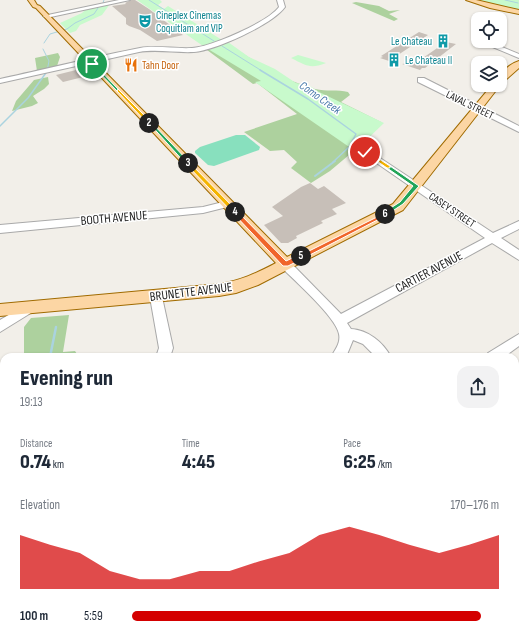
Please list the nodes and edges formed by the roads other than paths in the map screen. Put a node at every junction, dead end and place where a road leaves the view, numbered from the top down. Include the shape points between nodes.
1 (31, 0) edge
2 (127, 0) edge
3 (280, 0) edge
4 (469, 0) edge
5 (519, 12) edge
6 (46, 16) junction
7 (499, 48) edge
8 (519, 56) edge
9 (90, 61) junction
10 (519, 64) edge
11 (507, 74) edge
12 (420, 80) dead end
13 (0, 81) edge
14 (491, 92) edge
15 (478, 109) junction
16 (519, 130) edge
17 (365, 152) dead end
18 (416, 186) junction
19 (227, 204) junction
20 (519, 224) edge
21 (0, 229) edge
22 (493, 238) junction
23 (519, 256) edge
24 (286, 264) junction
25 (156, 297) junction
26 (29, 308) junction
27 (3, 311) edge
28 (339, 321) junction
29 (0, 327) edge
30 (346, 334) junction
31 (519, 339) edge
32 (164, 353) edge
33 (340, 353) edge
34 (380, 353) edge
35 (499, 353) edge

1 - 6 main road
2 - 6 street
3 - 9 street via 282,7 275,14 211,46 187,50 147,49
4 - 5 main road
6 - 9 main road
7 - 8 street
9 - 13 street
9 - 19 main road
10 - 11 main road
12 - 15 street, LAVAL STREET
14 - 15 main road, BRUNETTE AVENUE
15 - 16 street, LAVAL STREET
15 - 18 main road, BRUNETTE AVENUE
17 - 18 street, CASEY STREET
18 - 22 street, CASEY STREET
18 - 24 main road, BRUNETTE AVENUE via 394,210
19 - 21 street, BOOTH AVENUE via 203,210
19 - 24 main road
20 - 22 street, CARTIER AVENUE
22 - 23 street, CASEY STREET
22 - 28 street, CARTIER AVENUE
24 - 25 main road, BRUNETTE AVENUE via 236,287
24 - 28 street
25 - 26 main road, BRUNETTE AVENUE
25 - 32 street via 166,348
26 - 27 main road, BRUNETTE AVENUE
26 - 29 street
28 - 30 street
30 - 33 street via 345,345
30 - 34 street via 364,336
31 - 35 street

